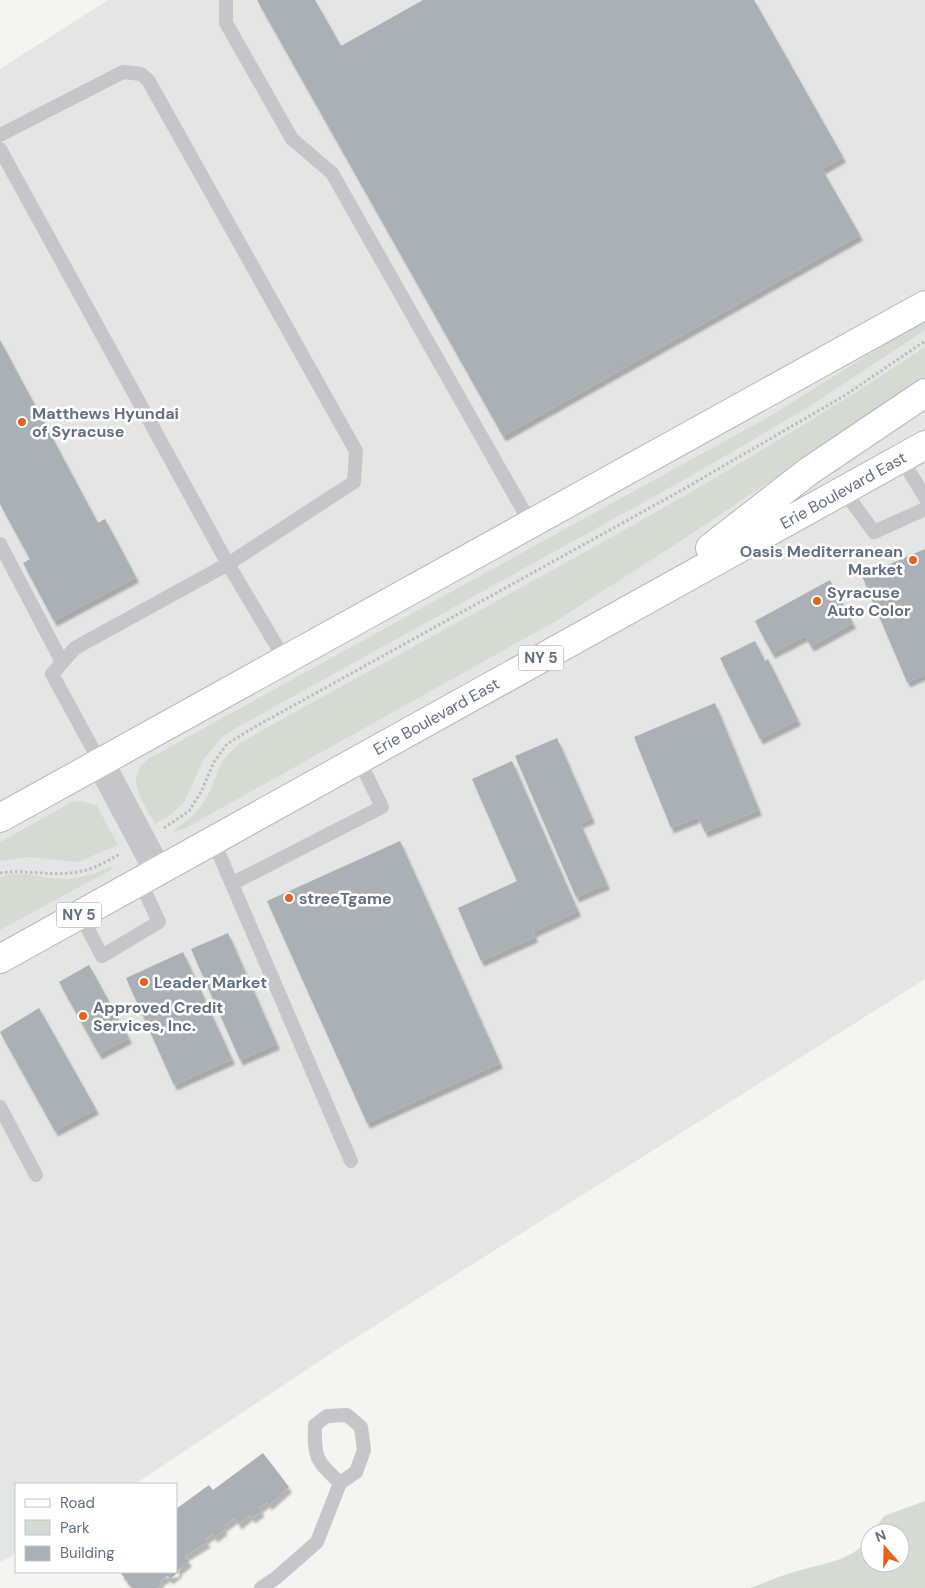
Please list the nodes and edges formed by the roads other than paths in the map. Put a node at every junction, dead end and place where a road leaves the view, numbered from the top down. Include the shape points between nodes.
1 (226, 0) edge
2 (0, 135) edge
3 (0, 149) edge
4 (925, 304) edge
5 (925, 393) edge
6 (925, 445) edge
7 (901, 458) junction
8 (843, 490) junction
9 (925, 497) edge
10 (925, 509) edge
11 (531, 524) junction
12 (0, 544) edge
13 (228, 564) junction
14 (642, 601) junction
15 (285, 660) junction
16 (62, 662) junction
17 (359, 760) junction
18 (100, 762) junction
19 (0, 818) edge
20 (213, 840) junction
21 (149, 876) junction
22 (233, 883) junction
23 (80, 914) junction
24 (0, 959) edge
25 (0, 1107) edge
26 (351, 1161) dead end
27 (36, 1175) dead end
28 (340, 1483) junction
29 (260, 1588) edge

1 - 11 lane via 226,23 292,139 332,173
2 - 13 lane via 123,72 141,74 148,80 356,451 354,482
3 - 13 lane
4 - 11 main road
5 - 14 main road via 809,471
6 - 7 main road, Erie Boulevard East / NY 5
7 - 8 main road, Erie Boulevard East / NY 5
7 - 9 lane
8 - 10 lane via 874,532
8 - 14 main road, Erie Boulevard East / NY 5
11 - 15 main road
12 - 16 lane
13 - 15 lane
13 - 16 lane via 74,648
14 - 17 main road, Erie Boulevard East / NY 5
15 - 18 main road
16 - 18 lane via 52,674
17 - 20 main road, Erie Boulevard East / NY 5
17 - 22 lane via 382,807
18 - 19 main road
18 - 21 street
20 - 21 main road, Erie Boulevard East / NY 5
20 - 22 lane
21 - 23 main road, Erie Boulevard East / NY 5
21 - 23 lane via 159,922 102,956
22 - 26 lane
23 - 24 main road, Erie Boulevard East / NY 5
25 - 27 lane
28 - 28 lane via 320,1464 314,1450 314,1425 327,1416 347,1415 361,1427 364,1450 356,1472
28 - 29 lane via 316,1542

